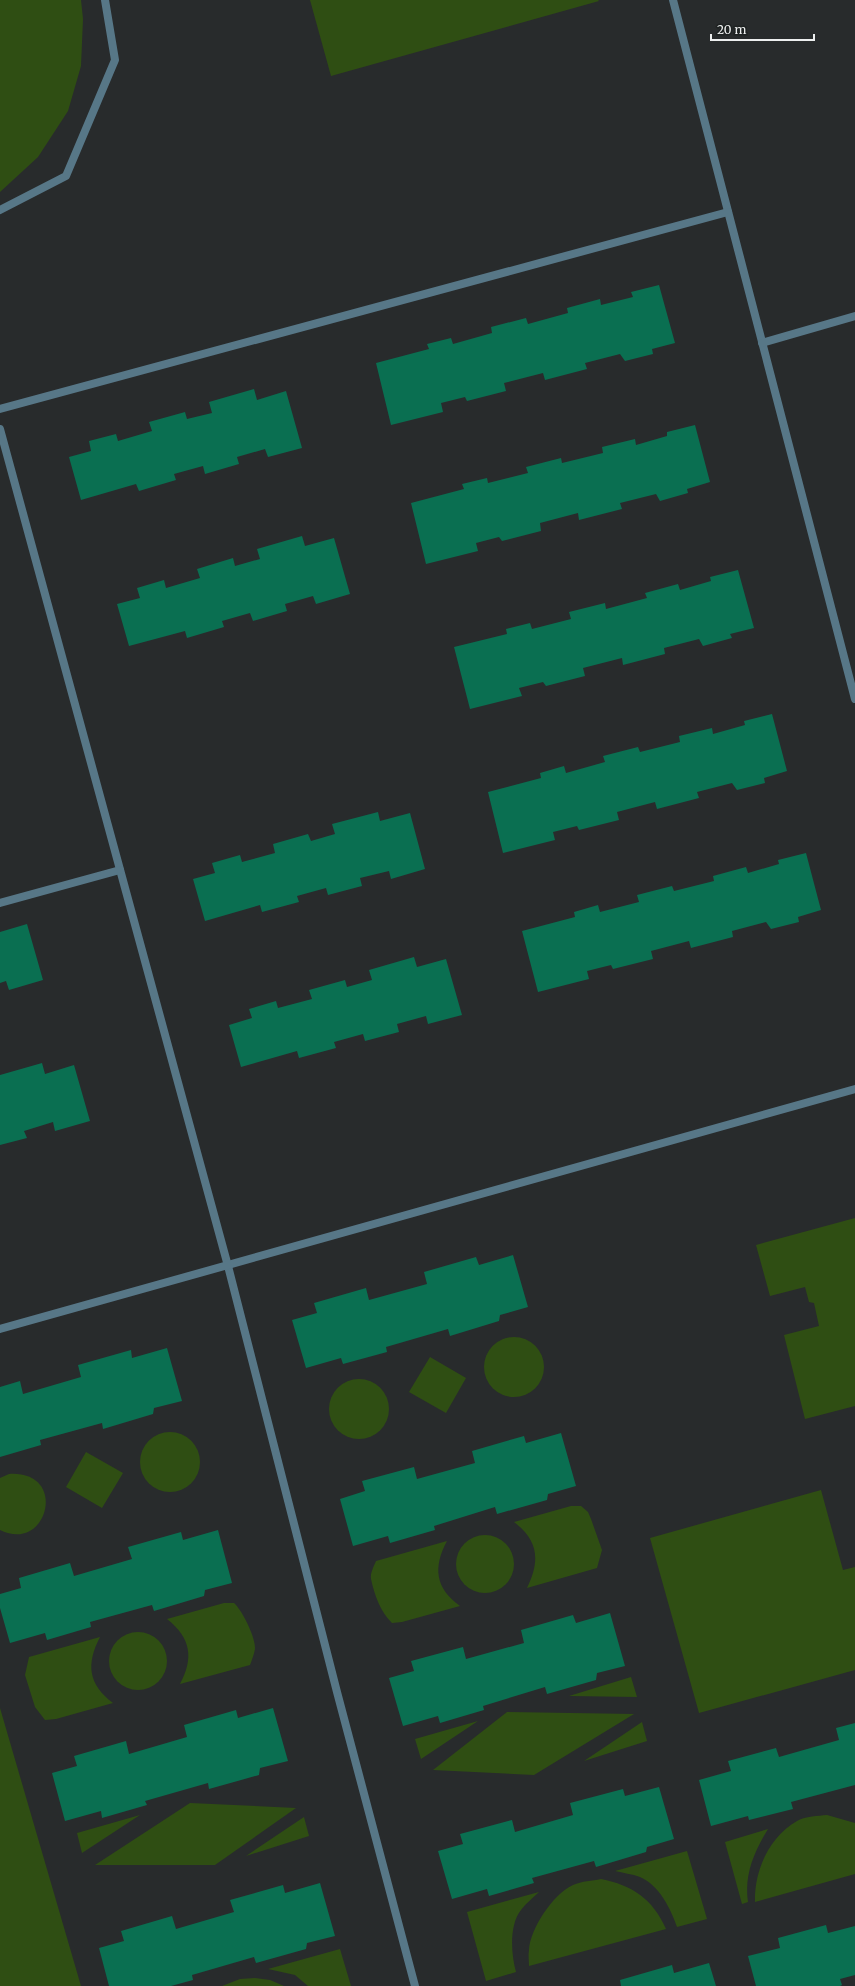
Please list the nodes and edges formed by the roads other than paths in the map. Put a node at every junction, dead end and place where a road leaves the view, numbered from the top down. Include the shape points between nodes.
1 (105, 0) edge
2 (672, 0) edge
3 (0, 210) edge
4 (728, 212) junction
5 (855, 316) edge
6 (762, 343) junction
7 (0, 409) edge
8 (0, 429) edge
9 (855, 699) edge
10 (120, 870) junction
11 (0, 903) edge
12 (855, 1089) edge
13 (228, 1266) junction
14 (0, 1329) edge
15 (415, 1986) edge

1 - 3 lane via 115,60 66,176
2 - 4 lane
4 - 6 lane
4 - 7 lane
5 - 6 lane
6 - 9 lane
8 - 10 lane
10 - 11 lane
10 - 13 lane
12 - 13 lane
13 - 14 lane
13 - 15 lane

